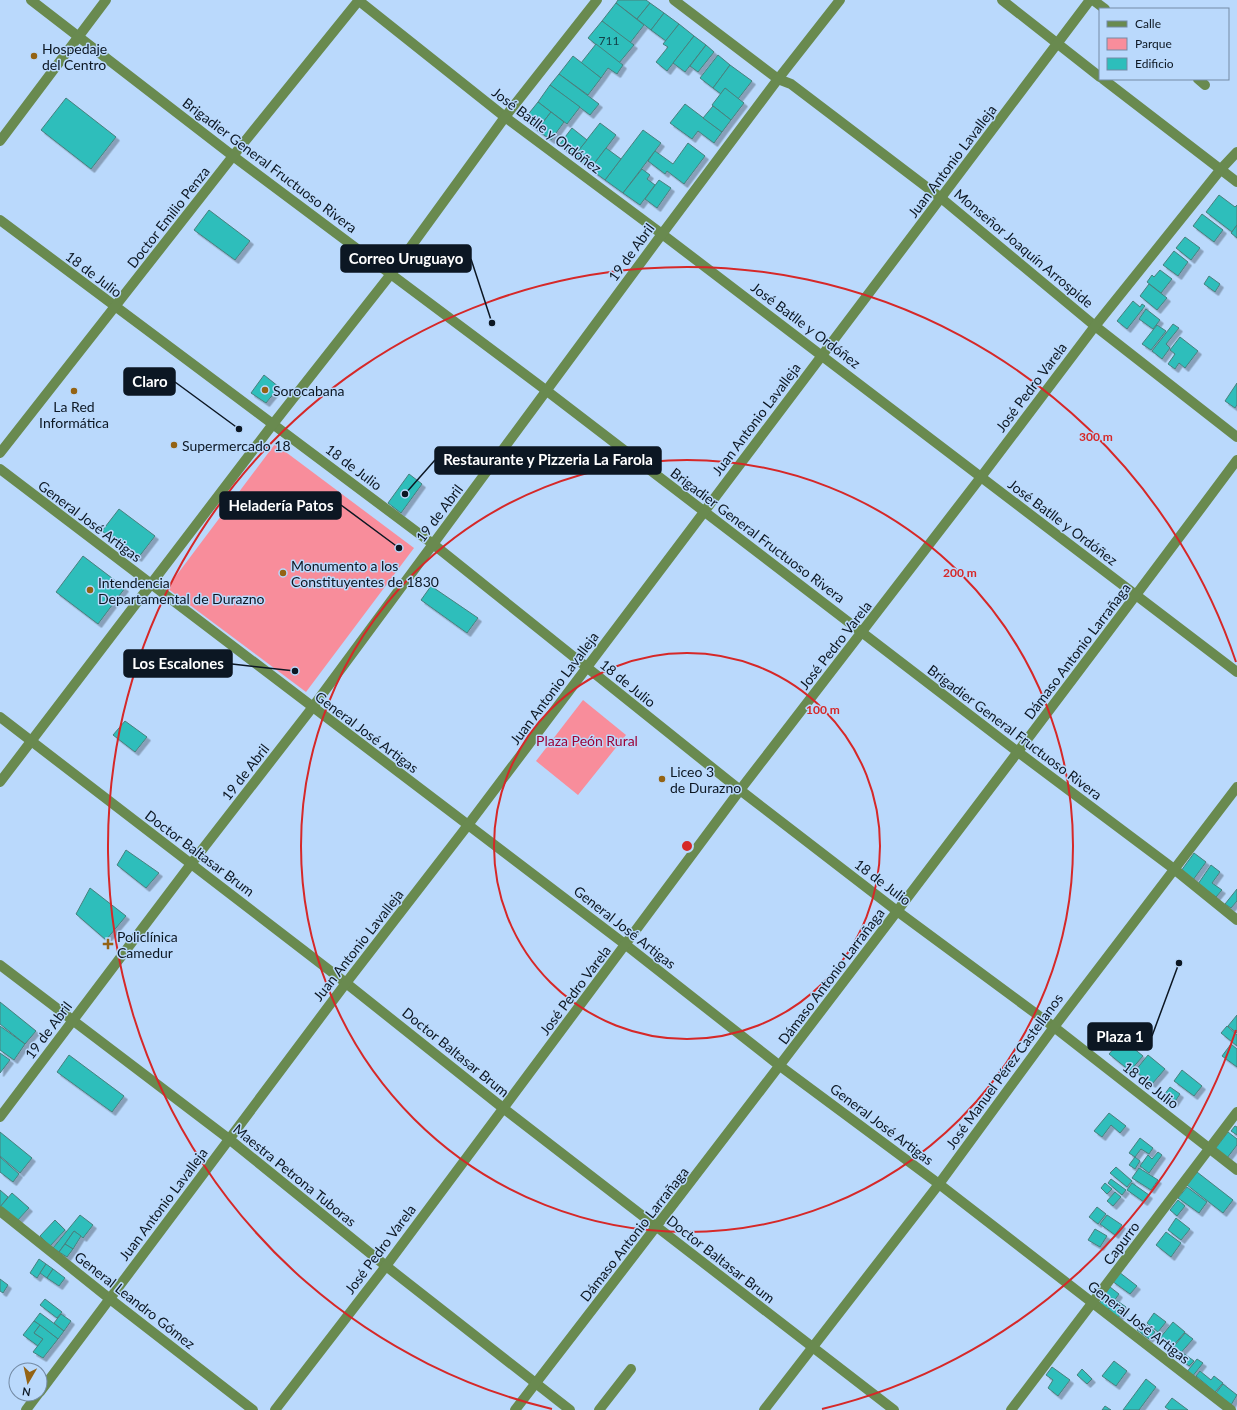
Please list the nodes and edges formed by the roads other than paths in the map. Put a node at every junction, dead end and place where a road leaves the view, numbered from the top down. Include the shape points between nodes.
1 (31, 0) edge
2 (106, 0) edge
3 (358, 0) edge
4 (597, 0) edge
5 (674, 0) edge
6 (840, 0) edge
7 (1002, 0) edge
8 (1092, 0) edge
9 (1104, 8) edge
10 (79, 36) junction
11 (1057, 44) junction
12 (1099, 76) edge
13 (778, 79) junction
14 (1104, 80) edge
15 (505, 117) junction
16 (0, 141) edge
17 (1237, 152) edge
18 (233, 156) junction
19 (1221, 169) junction
20 (1237, 182) edge
21 (941, 198) junction
22 (0, 220) edge
23 (662, 234) junction
24 (391, 274) junction
25 (115, 307) junction
26 (1095, 326) junction
27 (822, 355) junction
28 (547, 391) junction
29 (273, 424) junction
30 (1237, 437) edge
31 (0, 453) edge
32 (1237, 460) edge
33 (0, 470) edge
34 (981, 477) junction
35 (704, 512) junction
36 (433, 544) junction
37 (151, 585) junction
38 (1136, 596) junction
39 (862, 632) junction
40 (587, 668) junction
41 (1237, 672) edge
42 (312, 708) junction
43 (0, 717) edge
44 (30, 741) junction
45 (1018, 752) junction
46 (0, 782) edge
47 (1237, 787) edge
48 (740, 790) junction
49 (468, 825) junction
50 (191, 864) junction
51 (1174, 869) junction
52 (898, 911) junction
53 (1237, 920) edge
54 (626, 945) junction
55 (0, 965) edge
56 (346, 983) junction
57 (73, 1020) junction
58 (1054, 1027) junction
59 (780, 1066) junction
60 (503, 1108) junction
61 (1237, 1112) edge
62 (0, 1118) edge
63 (229, 1139) junction
64 (1209, 1148) junction
65 (1237, 1170) edge
66 (939, 1184) junction
67 (0, 1211) edge
68 (657, 1227) junction
69 (386, 1266) junction
70 (110, 1299) junction
71 (1093, 1304) junction
72 (812, 1347) junction
73 (632, 1369) dead end
74 (48, 1381) edge
75 (536, 1383) junction
76 (32, 1402) edge
77 (26, 1410) edge
78 (254, 1410) edge
79 (275, 1410) edge
80 (515, 1410) edge
81 (570, 1410) edge
82 (599, 1410) edge
83 (764, 1410) edge
84 (894, 1410) edge
85 (1011, 1410) edge
86 (1231, 1410) edge

1 - 10 street, Brigadier General Fructuoso Rivera
2 - 10 street
3 - 15 street, José Batlle y Ordóñez
3 - 18 street, Doctor Emilio Penza
4 - 15 street
5 - 13 street, Monseñor Joaquín Arrospide
6 - 13 street, 19 de Abril
7 - 11 street
8 - 9 street
8 - 11 street, Juan Antonio Lavalleja
10 - 16 street
10 - 18 street, Brigadier General Fructuoso Rivera
11 - 12 street
11 - 21 street, Juan Antonio Lavalleja
13 - 21 street, Monseñor Joaquín Arrospide via 791,84
13 - 23 street, 19 de Abril
14 - 19 street
15 - 23 street, José Batlle y Ordóñez
15 - 24 street
17 - 19 street, José Pedro Varela
18 - 24 street, Brigadier General Fructuoso Rivera
18 - 25 street, Doctor Emilio Penza
19 - 20 street
19 - 26 street, José Pedro Varela
21 - 26 street, Monseñor Joaquín Arrospide
21 - 27 street, Juan Antonio Lavalleja
22 - 25 street, 18 de Julio
23 - 27 street, José Batlle y Ordóñez
23 - 28 street, 19 de Abril
24 - 28 street, Brigadier General Fructuoso Rivera
24 - 29 street
25 - 29 street, 18 de Julio
25 - 31 street, Doctor Emilio Penza
26 - 30 street, Monseñor Joaquín Arrospide
26 - 34 street, José Pedro Varela
27 - 34 street, José Batlle y Ordóñez
27 - 35 street, Juan Antonio Lavalleja
28 - 35 street, Brigadier General Fructuoso Rivera
28 - 36 street, 19 de Abril
29 - 36 street, 18 de Julio
29 - 37 street
32 - 38 street, Dámaso Antonio Larrañaga
33 - 37 street, General José Artigas
34 - 38 street, José Batlle y Ordóñez
34 - 39 street, José Pedro Varela
35 - 39 street, Brigadier General Fructuoso Rivera
35 - 40 street, Juan Antonio Lavalleja
36 - 40 street, 18 de Julio
36 - 42 street, 19 de Abril
37 - 42 street, General José Artigas
37 - 44 street
38 - 41 street, José Batlle y Ordóñez
38 - 45 street, Dámaso Antonio Larrañaga
39 - 45 street, Brigadier General Fructuoso Rivera
39 - 48 street, José Pedro Varela
40 - 48 street, 18 de Julio
40 - 49 street, Juan Antonio Lavalleja
42 - 49 street, General José Artigas
42 - 50 street, 19 de Abril
43 - 44 street, Doctor Baltasar Brum
44 - 46 street
44 - 50 street, Doctor Baltasar Brum
45 - 51 street, Brigadier General Fructuoso Rivera
45 - 52 street, Dámaso Antonio Larrañaga
47 - 51 street, José Manuel Pérez Castellanos
48 - 52 street, 18 de Julio
48 - 54 street, José Pedro Varela
49 - 54 street, General José Artigas
49 - 56 street, Juan Antonio Lavalleja
50 - 56 street, Doctor Baltasar Brum
50 - 57 street, 19 de Abril
51 - 53 street, Brigadier General Fructuoso Rivera
51 - 58 street, José Manuel Pérez Castellanos
52 - 58 street, 18 de Julio
52 - 59 street, Dámaso Antonio Larrañaga
54 - 59 street, General José Artigas
54 - 60 street, José Pedro Varela
55 - 57 street, Maestra Petrona Tuboras
56 - 60 street, Doctor Baltasar Brum
56 - 63 street, Juan Antonio Lavalleja
57 - 62 street, 19 de Abril
57 - 63 street, Maestra Petrona Tuboras
58 - 64 street, 18 de Julio
58 - 66 street, José Manuel Pérez Castellanos
59 - 66 street, General José Artigas
59 - 68 street, Dámaso Antonio Larrañaga
60 - 68 street, Doctor Baltasar Brum
60 - 69 street, José Pedro Varela
61 - 64 street, Capurro
63 - 69 street, Maestra Petrona Tuboras
63 - 70 street, Juan Antonio Lavalleja
64 - 65 street, 18 de Julio
64 - 71 street, Capurro
66 - 71 street, General José Artigas
66 - 72 street, José Manuel Pérez Castellanos
67 - 70 street, General Leandro Gómez
68 - 72 street, Doctor Baltasar Brum
68 - 75 street, Dámaso Antonio Larrañaga
69 - 75 street, Maestra Petrona Tuboras
69 - 79 street, José Pedro Varela
70 - 74 street, Juan Antonio Lavalleja
70 - 78 street, General Leandro Gómez
71 - 85 street, Capurro
71 - 86 street, General José Artigas
72 - 83 street, José Manuel Pérez Castellanos
72 - 84 street, Doctor Baltasar Brum
73 - 82 street
75 - 80 street, Dámaso Antonio Larrañaga
75 - 81 street, Maestra Petrona Tuboras
76 - 77 street, Juan Antonio Lavalleja

